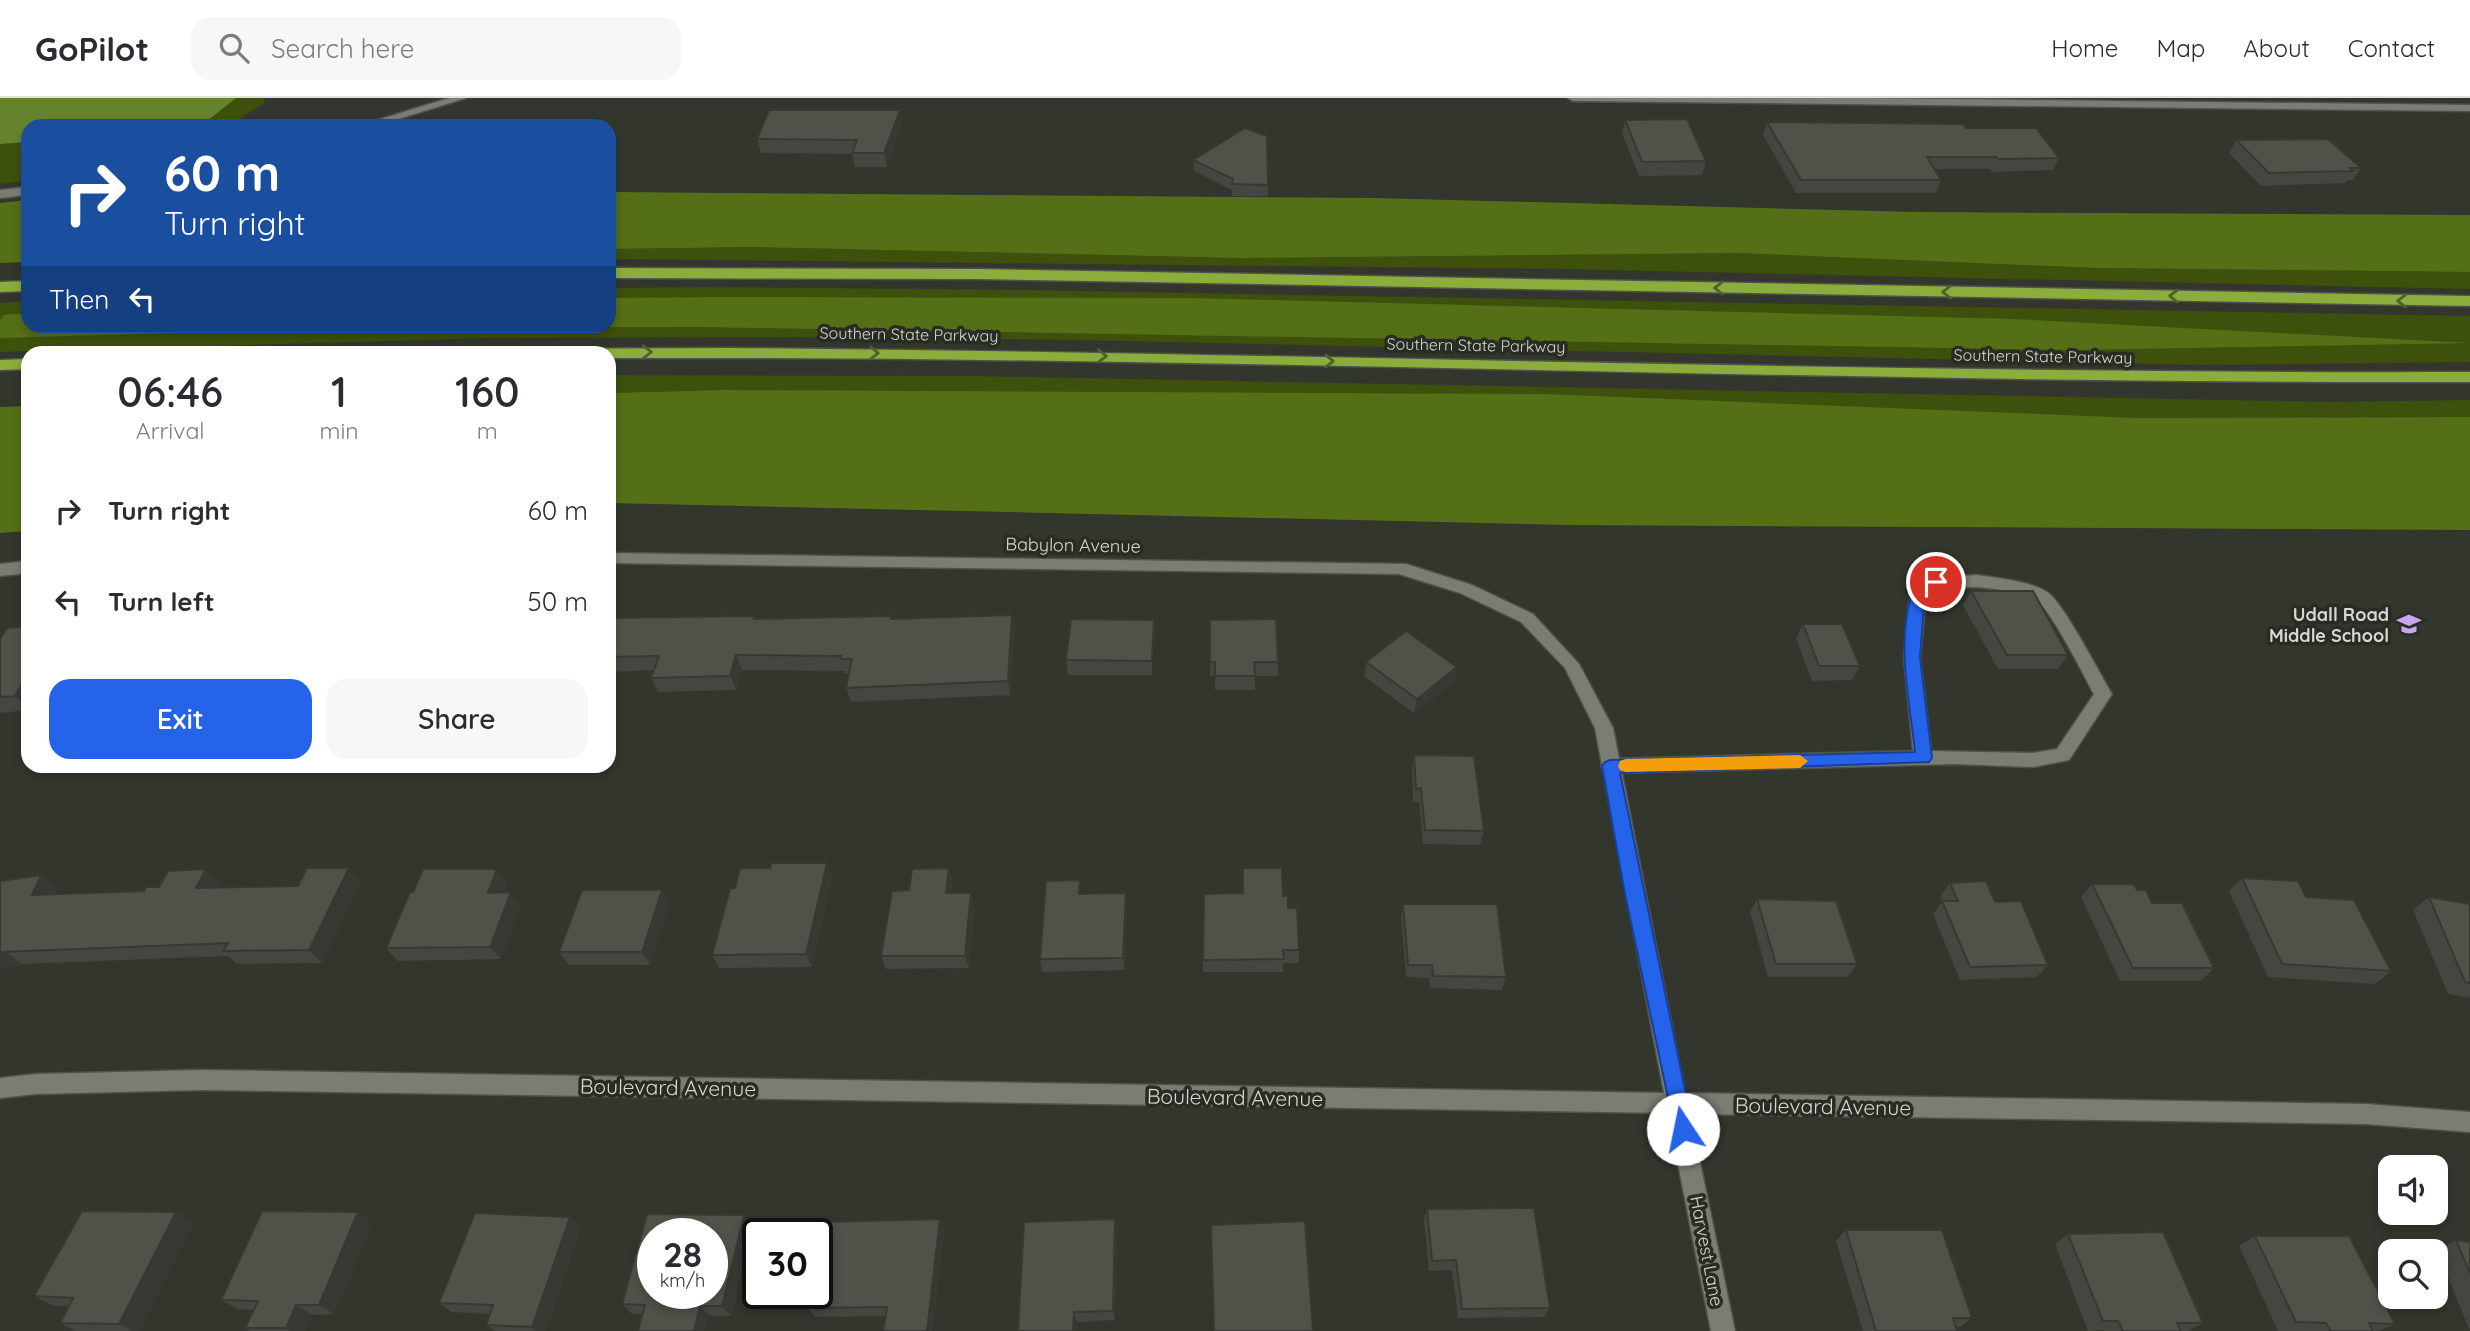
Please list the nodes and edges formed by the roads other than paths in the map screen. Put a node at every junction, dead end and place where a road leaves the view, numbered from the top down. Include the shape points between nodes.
1 (461, 98) edge
2 (1573, 98) edge
3 (1743, 99) edge
4 (2470, 108) edge
5 (388, 119) edge
6 (21, 192) edge
7 (0, 194) edge
8 (616, 273) edge
9 (21, 286) edge
10 (0, 287) edge
11 (2470, 302) edge
12 (616, 354) edge
13 (21, 364) edge
14 (0, 365) edge
15 (2470, 377) edge
16 (616, 558) edge
17 (21, 568) edge
18 (0, 570) edge
19 (1527, 618) joint
20 (1923, 758) junction
21 (1610, 766) junction
22 (0, 1088) edge
23 (1678, 1103) junction
24 (2470, 1122) edge
25 (1723, 1331) edge

1 - 5 street
2 - 3 street
3 - 4 street
6 - 7 street
11 -> 8 highway via 1004,274
9 - 10 highway
12 -> 15 highway, Southern State Parkway via 892,353 2083,377
13 - 14 highway
16 - 19 street, Babylon Avenue via 1400,568 1466,589
17 - 18 street
19 - 21 street, Harvest Lane via 1571,664 1604,727
20 - 20 street via 2033,760 2063,755 2103,694 2042,596 1977,581 1936,582 1917,602 1912,657
20 - 21 street
21 - 23 street, Harvest Lane
22 - 23 street, Boulevard Avenue via 201,1080
23 - 24 street, Boulevard Avenue via 2366,1114
23 - 25 street, Harvest Lane

